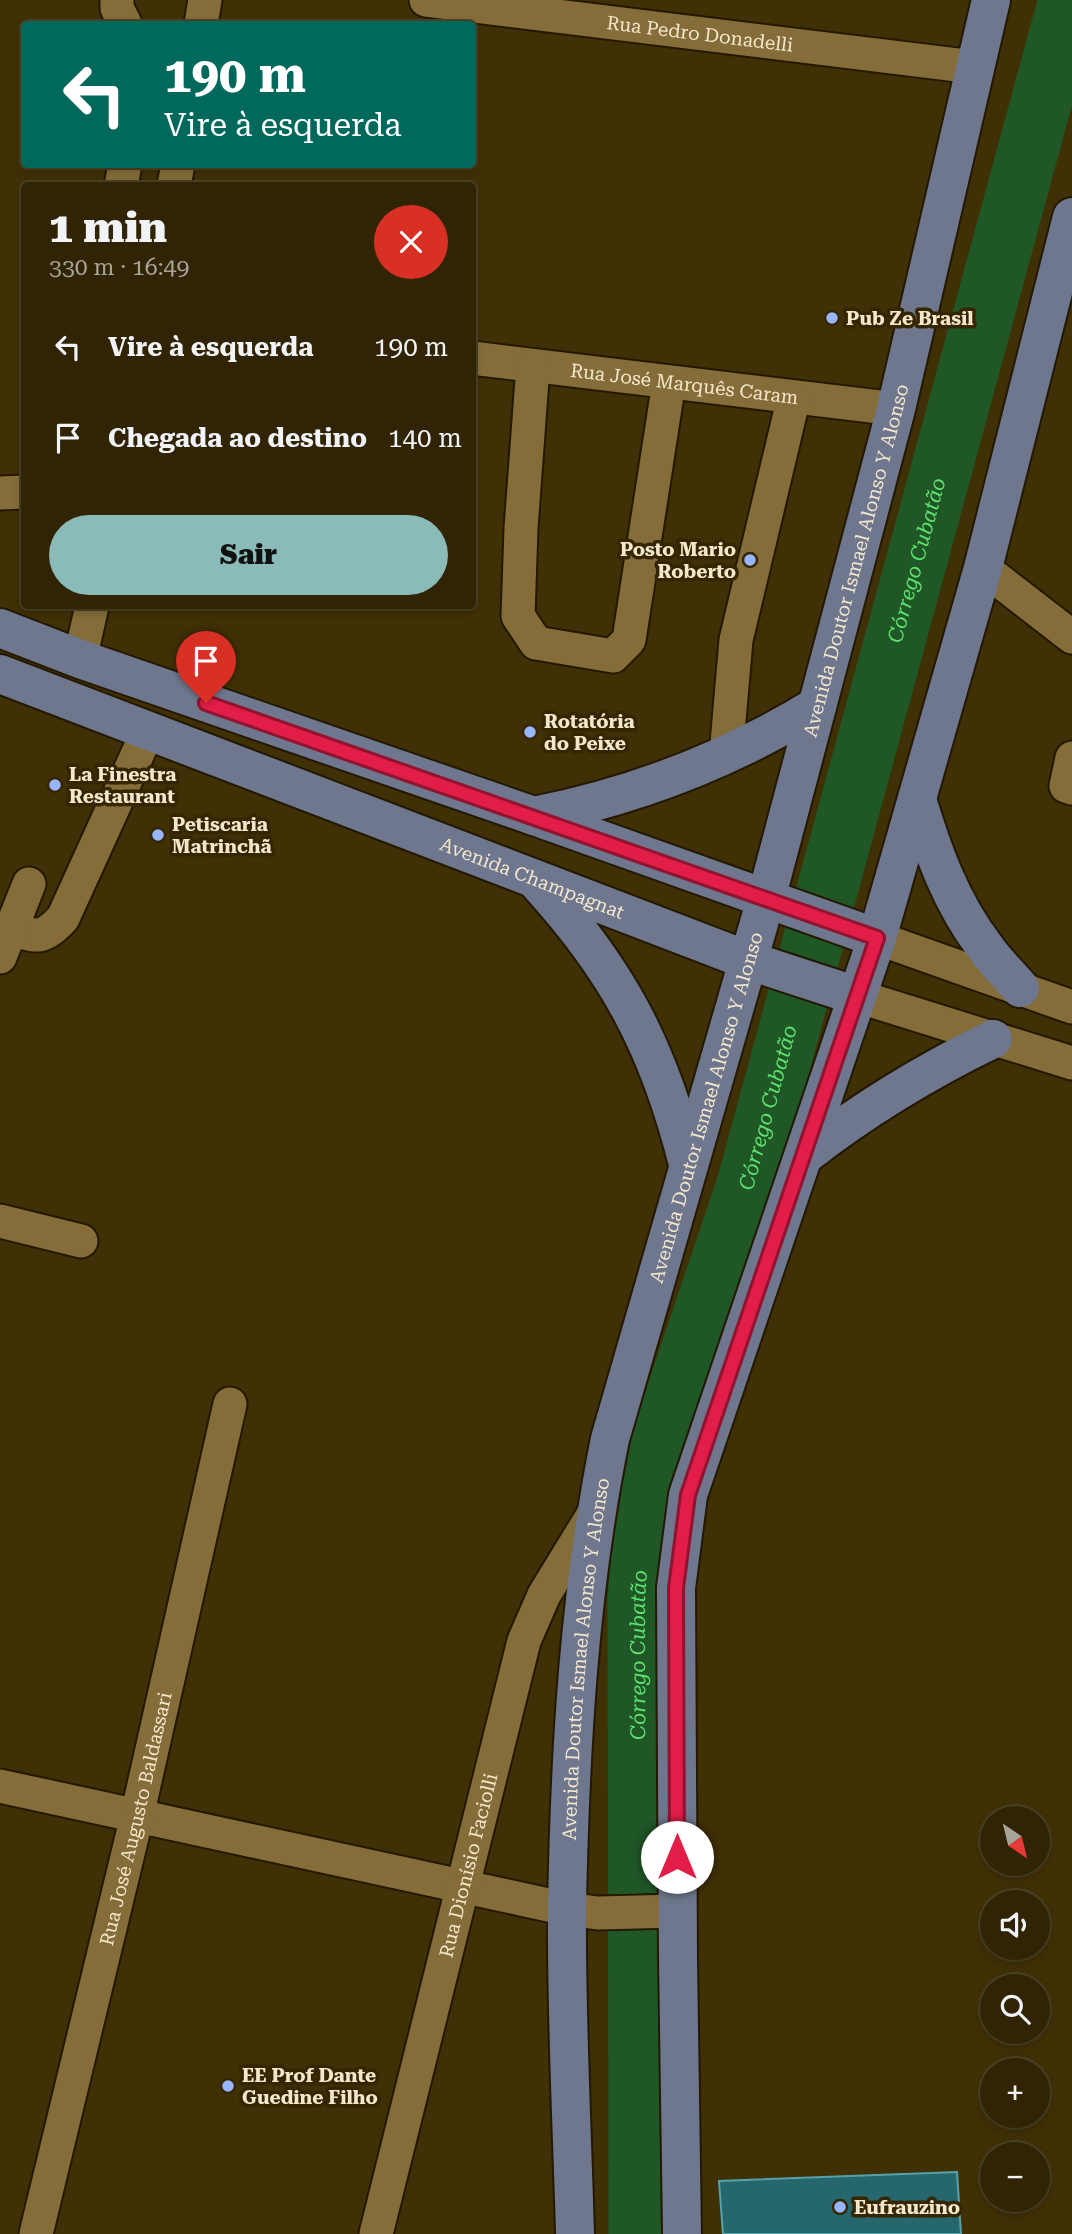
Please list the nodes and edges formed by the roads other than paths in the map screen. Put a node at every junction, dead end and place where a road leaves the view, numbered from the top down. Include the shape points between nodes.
1 (117, 0) edge
2 (205, 0) edge
3 (426, 0) edge
4 (991, 0) edge
5 (124, 21) edge
6 (202, 21) edge
7 (974, 67) junction
8 (1072, 217) edge
9 (476, 359) edge
10 (533, 366) junction
11 (668, 382) junction
12 (794, 397) junction
13 (896, 410) junction
14 (21, 492) edge
15 (0, 493) edge
16 (983, 568) junction
17 (91, 609) edge
18 (0, 628) edge
19 (1072, 637) edge
20 (80, 659) junction
21 (0, 674) edge
22 (817, 706) junction
23 (148, 731) junction
24 (726, 755) junction
25 (1072, 758) edge
26 (1072, 788) edge
27 (917, 799) junction
28 (534, 816) junction
29 (536, 880) junction
30 (29, 884) dead end
31 (777, 902) junction
32 (867, 935) junction
33 (6, 942) edge
34 (756, 963) junction
35 (1020, 989) junction
36 (848, 993) junction
37 (1072, 1007) edge
38 (993, 1039) junction
39 (1072, 1063) edge
40 (804, 1155) junction
41 (689, 1167) junction
42 (0, 1221) edge
43 (82, 1241) dead end
44 (230, 1404) dead end
45 (596, 1510) junction
46 (0, 1786) edge
47 (137, 1816) junction
48 (462, 1886) junction
49 (583, 1911) junction
50 (667, 1912) junction
51 (36, 2234) edge
52 (376, 2234) edge
53 (575, 2234) edge
54 (682, 2234) edge

1 - 5 street
2 - 6 street
3 - 7 street, Rua Pedro Donadelli
4 - 7 main road, Avenida Doutor Ismael Alonso Y Alonso
7 - 13 main road, Avenida Doutor Ismael Alonso Y Alonso
8 - 16 main road
9 - 10 street, Rua José Marquês Caram
10 - 11 street, Rua José Marquês Caram
10 - 11 street via 518,616 536,643 613,656 629,640
11 - 12 street, Rua José Marquês Caram
12 - 13 street, Rua José Marquês Caram
12 - 24 street via 736,640
13 - 22 main road, Avenida Doutor Ismael Alonso Y Alonso
14 - 15 street
16 - 19 street
16 - 27 main road
17 - 20 street
18 - 20 main road
20 - 28 main road
21 - 23 main road, Avenida Champagnat
22 - 24 main road
22 - 31 main road, Avenida Doutor Ismael Alonso Y Alonso
23 - 29 main road, Avenida Champagnat
23 - 33 street via 63,918 50,932
24 - 28 main road via 651,786
25 - 26 street via 1066,786
27 - 32 main road
27 - 35 main road via 955,902
28 - 31 main road
29 - 34 main road, Avenida Champagnat
29 - 41 main road via 573,921 633,1012 657,1062
30 - 33 street
31 - 32 main road
31 - 34 main road, Avenida Doutor Ismael Alonso Y Alonso
32 - 35 street
32 - 36 main road
34 - 36 main road, Avenida Champagnat
34 - 41 main road, Avenida Doutor Ismael Alonso Y Alonso
35 - 37 street
36 - 38 street, Avenida Champagnat
36 - 40 main road
38 - 39 street, Avenida Champagnat
38 - 40 main road via 895,1091
40 - 50 main road via 688,1495 676,1588
41 - 45 main road, Avenida Doutor Ismael Alonso Y Alonso via 610,1438
42 - 43 street
44 - 47 street, Rua José Augusto Baldassari
45 - 48 street, Rua Dionísio Faciolli via 544,1595 524,1640
45 - 49 main road, Avenida Doutor Ismael Alonso Y Alonso via 571,1789
46 - 47 street
47 - 48 street
47 - 51 street, Rua José Augusto Baldassari
48 - 49 street
48 - 52 street, Rua Dionísio Faciolli
49 - 50 street
49 - 53 main road, Avenida Doutor Ismael Alonso Y Alonso
50 - 54 main road

